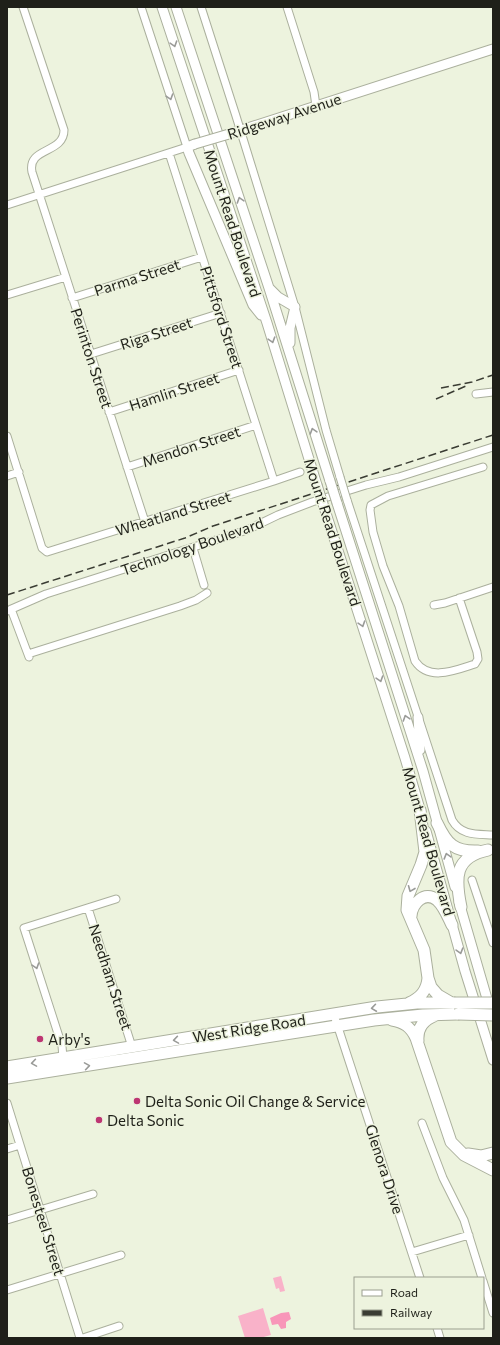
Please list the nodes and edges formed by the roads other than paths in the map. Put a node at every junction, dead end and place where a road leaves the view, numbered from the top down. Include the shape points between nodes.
1 (24, 7) edge
2 (141, 7) edge
3 (162, 7) edge
4 (176, 7) edge
5 (201, 7) edge
6 (287, 7) edge
7 (493, 49) edge
8 (316, 106) junction
9 (240, 130) junction
10 (191, 146) junction
11 (169, 153) junction
12 (39, 194) junction
13 (7, 204) edge
14 (202, 257) junction
15 (66, 276) junction
16 (269, 288) junction
17 (7, 295) edge
18 (72, 298) junction
19 (295, 307) junction
20 (221, 312) junction
21 (267, 323) junction
22 (91, 354) junction
23 (293, 362) junction
24 (239, 370) junction
25 (493, 392) edge
26 (476, 394) dead end
27 (109, 412) junction
28 (256, 425) junction
29 (7, 436) edge
30 (493, 447) edge
31 (127, 467) junction
32 (483, 467) dead end
33 (19, 472) junction
34 (300, 472) dead end
35 (7, 476) edge
36 (274, 481) junction
37 (145, 522) junction
38 (193, 548) junction
39 (204, 585) dead end
40 (493, 587) edge
41 (207, 593) dead end
42 (459, 598) junction
43 (434, 606) dead end
44 (9, 610) edge
45 (418, 717) junction
46 (423, 771) junction
47 (420, 810) junction
48 (437, 823) junction
49 (493, 835) edge
50 (490, 850) edge
51 (472, 880) dead end
52 (116, 899) dead end
53 (461, 907) junction
54 (88, 908) junction
55 (413, 923) junction
56 (452, 925) junction
57 (491, 930) edge
58 (493, 943) edge
59 (428, 978) junction
60 (454, 1003) junction
61 (493, 1003) edge
62 (402, 1004) junction
63 (438, 1014) junction
64 (334, 1015) junction
65 (493, 1016) edge
66 (384, 1019) junction
67 (338, 1026) junction
68 (419, 1044) junction
69 (132, 1047) junction
70 (63, 1058) junction
71 (493, 1060) edge
72 (7, 1067) edge
73 (7, 1078) edge
74 (7, 1103) edge
75 (422, 1123) dead end
76 (20, 1145) junction
77 (7, 1149) edge
78 (458, 1150) junction
79 (493, 1153) edge
80 (493, 1170) edge
81 (93, 1194) dead end
82 (40, 1209) junction
83 (7, 1220) edge
84 (469, 1235) junction
85 (412, 1252) junction
86 (121, 1255) dead end
87 (60, 1274) junction
88 (420, 1277) edge
89 (482, 1277) edge
90 (484, 1282) edge
91 (7, 1290) edge
92 (493, 1313) edge
93 (119, 1326) dead end
94 (82, 1338) edge

1 - 12 street, Perinton Street via 64,130 58,144 37,155 32,164
2 -> 10 street, Mount Read Boulevard
3 -> 21 main road, Mount Read Boulevard
16 -> 4 main road, Mount Read Boulevard
5 - 9 street, Mount Read Boulevard
6 - 8 street via 314,92
7 - 8 main road, Ridgeway Avenue
8 - 9 main road, Ridgeway Avenue
9 - 10 main road, Ridgeway Avenue, bridge
9 - 19 street, Mount Read Boulevard
10 - 11 street, Ridgeway Avenue
10 - 21 main road via 254,305
11 - 12 street, Ridgeway Avenue
11 - 14 street, Pittsford Street
12 - 13 street, Ridgeway Avenue
12 - 15 street, Perinton Street
14 - 18 street, Parma Street
14 - 20 street, Pittsford Street
15 - 17 street
15 - 18 street, Perinton Street
16 - 19 main road
16 - 23 main road, Mount Read Boulevard
18 - 22 street, Perinton Street
19 - 23 main road via 289,339
19 - 45 street, Mount Read Boulevard, bridge via 340,478
20 - 22 street, Riga Street
20 - 24 street, Pittsford Street
21 -> 47 main road, Mount Read Boulevard, bridge
22 - 27 street, Perinton Street
46 -> 23 main road, Mount Read Boulevard, bridge
24 - 27 street, Hamlin Street
24 - 28 street, Pittsford Street
25 - 26 street
27 - 31 street, Perinton Street
28 - 31 street, Mendon Street
28 - 36 street, Pittsford Street
29 - 33 street
30 - 38 street, Technology Boulevard via 312,502 246,530
31 - 37 street, Perinton Street
32 - 42 street via 388,496 371,505 370,510 380,558 399,606 415,660 418,666 430,672 445,673 475,664 478,659
33 - 35 street
33 - 37 street, Wheatland Street via 45,551
34 - 36 street, Wheatland Street
36 - 37 street, Wheatland Street
38 - 39 street
38 - 44 street, Technology Boulevard via 46,594
40 - 42 street
41 - 44 street via 180,606 29,656
42 - 43 street
45 - 46 main road
45 - 49 street, Mount Read Boulevard via 449,814 455,825 468,834
46 - 48 main road, Mount Read Boulevard
47 -> 55 highway via 425,852 410,889 407,905
47 - 56 main road, Mount Read Boulevard
48 - 50 highway via 447,840 456,848 466,851
53 -> 48 main road, Mount Read Boulevard
50 - 53 highway via 468,857 459,868
51 - 57 street, Mount Read Boulevard
52 - 54 street
53 - 65 main road, Mount Read Boulevard
54 - 69 street, Needham Street
54 -> 70 street via 24,928 62,1046
55 - 56 highway via 414,905 428,897 440,903
55 - 59 highway via 424,950
56 -> 71 main road, Mount Read Boulevard
57 - 58 street, Mount Read Boulevard
59 - 60 highway via 438,995
59 - 62 highway via 422,995
60 - 61 highway, West Ridge Road, bridge
60 - 62 highway, West Ridge Road
62 -> 64 highway, West Ridge Road
63 - 65 highway, West Ridge Road, bridge
63 - 66 highway, West Ridge Road
63 - 68 highway via 422,1025 418,1032
64 - 67 street, Glenora Drive
64 -> 69 highway, West Ridge Road
66 - 67 highway, West Ridge Road
66 - 68 highway via 407,1025
73 -> 67 highway, West Ridge Road
67 - 85 street, Glenora Drive
68 - 78 highway via 449,1137
69 - 70 highway, West Ridge Road
70 -> 72 highway, West Ridge Road
74 - 76 street, Bonesteel Street
75 - 84 street
76 - 77 street
76 - 82 street, Bonesteel Street
78 - 79 highway via 475,1156
78 - 80 highway
81 - 82 street
82 - 83 street
82 - 87 street, Bonesteel Street
84 - 85 street
84 - 89 street
85 - 88 street, Glenora Drive
86 - 87 street
87 - 91 street
87 - 94 street, Bonesteel Street
90 - 92 street
93 - 94 street

